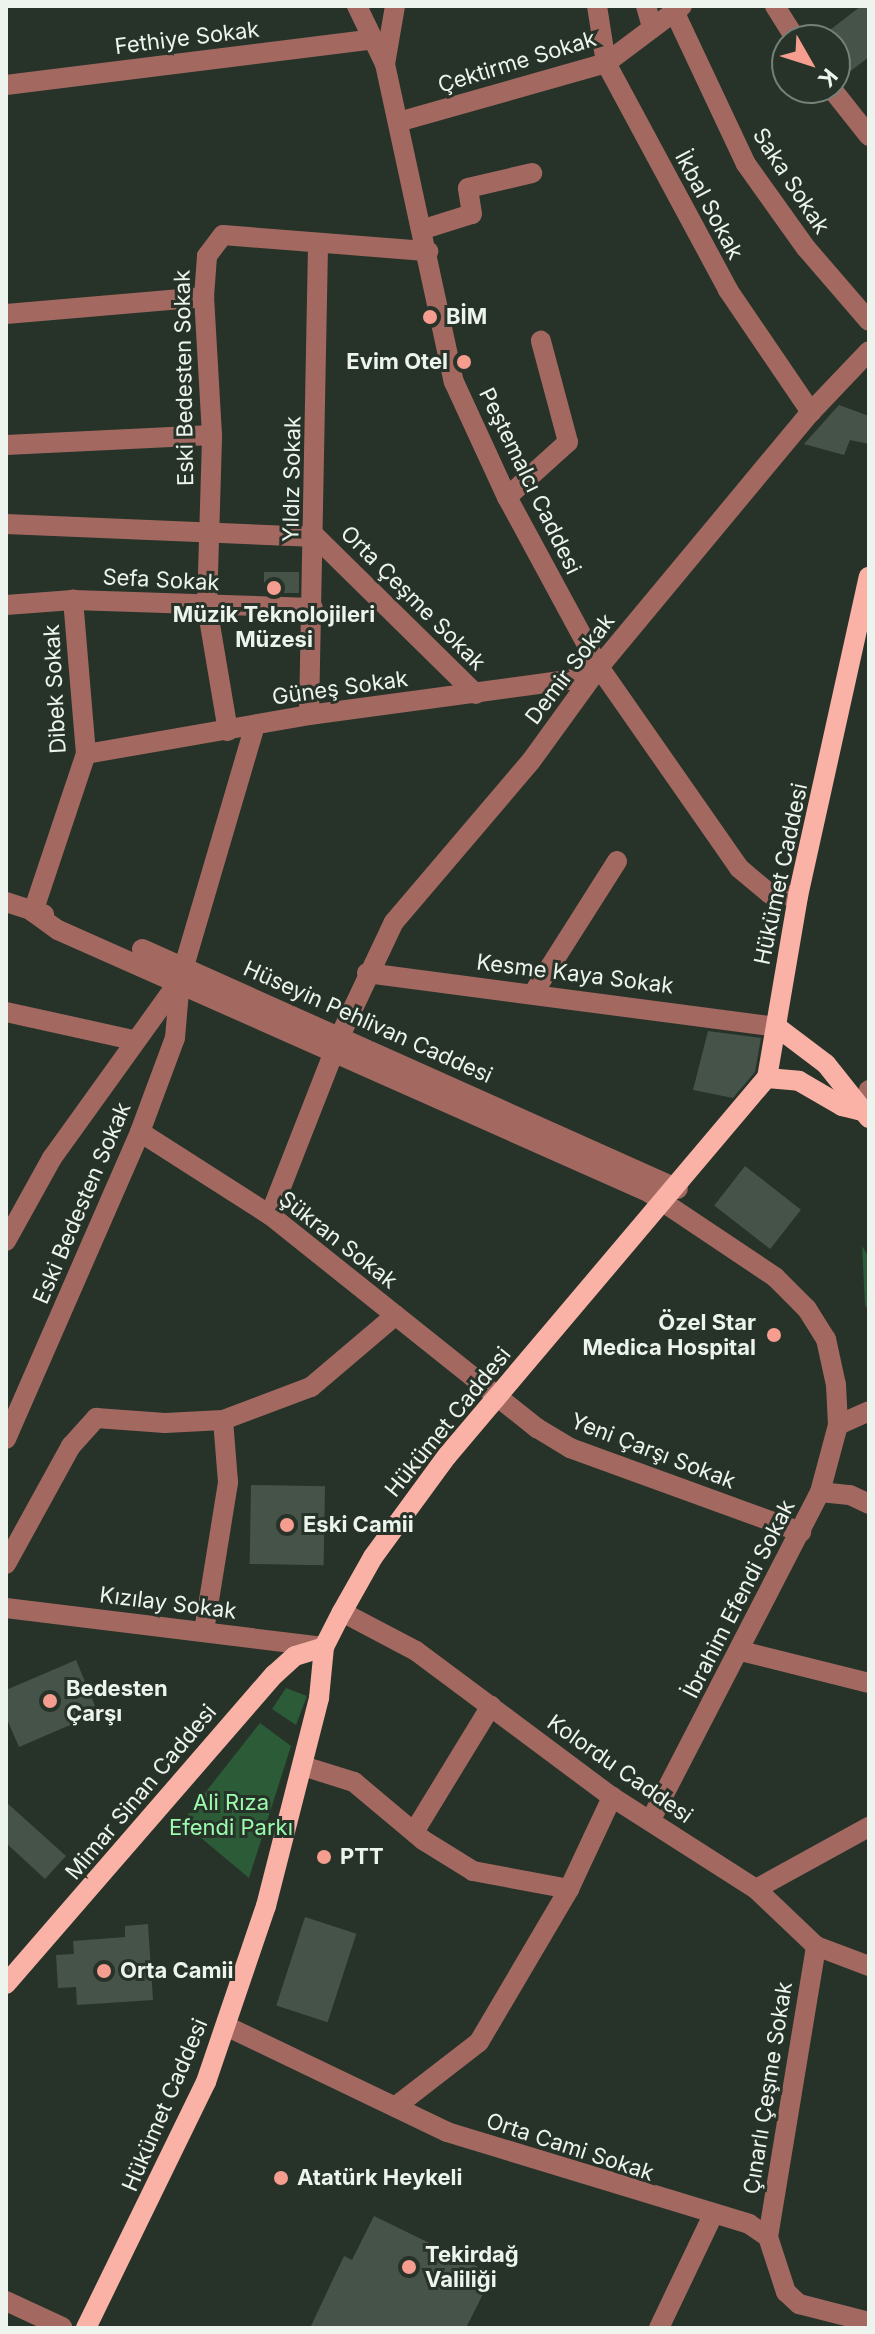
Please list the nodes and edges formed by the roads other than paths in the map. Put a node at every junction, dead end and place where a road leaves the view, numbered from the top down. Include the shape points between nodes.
1 (357, 6) edge
2 (395, 6) edge
3 (597, 6) edge
4 (646, 6) edge
5 (775, 6) edge
6 (678, 8) edge
7 (786, 24) edge
8 (652, 27) junction
9 (373, 39) junction
10 (606, 63) junction
11 (385, 64) junction
12 (6, 85) edge
13 (844, 104) edge
14 (398, 122) junction
15 (869, 136) edge
16 (532, 173) dead end
17 (424, 229) junction
18 (318, 244) junction
19 (428, 251) junction
20 (204, 297) junction
21 (6, 314) edge
22 (869, 321) edge
23 (541, 341) dead end
24 (868, 353) edge
25 (811, 412) junction
26 (212, 435) junction
27 (6, 445) edge
28 (507, 497) junction
29 (6, 524) edge
30 (207, 532) junction
31 (316, 537) junction
32 (869, 581) edge
33 (73, 600) junction
34 (6, 605) edge
35 (207, 607) junction
36 (313, 608) junction
37 (599, 667) junction
38 (476, 694) junction
39 (309, 715) junction
40 (255, 725) junction
41 (228, 731) junction
42 (86, 754) junction
43 (617, 861) dead end
44 (798, 896) junction
45 (6, 902) edge
46 (33, 912) junction
47 (183, 973) junction
48 (367, 973) junction
49 (534, 992) junction
50 (6, 1012) edge
51 (777, 1027) junction
52 (133, 1040) junction
53 (337, 1044) junction
54 (767, 1078) junction
55 (869, 1090) edge
56 (866, 1114) edge
57 (140, 1132) junction
58 (672, 1196) junction
59 (270, 1215) junction
60 (6, 1241) edge
61 (396, 1315) junction
62 (498, 1397) junction
63 (869, 1411) edge
64 (223, 1420) junction
65 (838, 1425) junction
66 (6, 1439) edge
67 (820, 1492) junction
68 (869, 1504) edge
69 (801, 1532) junction
70 (6, 1564) edge
71 (6, 1608) edge
72 (342, 1612) junction
73 (204, 1631) junction
74 (324, 1647) junction
75 (741, 1651) junction
76 (869, 1683) edge
77 (491, 1706) junction
78 (303, 1766) junction
79 (612, 1797) junction
80 (651, 1819) junction
81 (869, 1827) edge
82 (414, 1832) junction
83 (569, 1889) junction
84 (756, 1889) junction
85 (816, 1946) junction
86 (869, 1966) edge
87 (6, 1984) edge
88 (226, 2026) junction
89 (395, 2107) junction
90 (712, 2217) junction
91 (768, 2237) junction
92 (6, 2301) edge
93 (869, 2322) edge
94 (62, 2327) edge
95 (86, 2328) edge
96 (659, 2328) edge

1 - 9 street, Peştemalcı Caddesi
2 - 11 street
3 - 10 street, İkbal Sokak
4 - 8 street
5 - 7 street
6 - 8 street, Çektirme Sokak
6 - 22 street, Saka Sokak via 746,164 806,248
8 - 10 street, Çektirme Sokak
9 - 11 street, Peştemalcı Caddesi
9 - 12 street, Fethiye Sokak
10 - 14 street, Çektirme Sokak
10 - 25 street, İkbal Sokak via 728,290
11 - 14 street, Peştemalcı Caddesi
13 - 15 street
14 - 17 street, Peştemalcı Caddesi
16 - 17 street via 468,188 472,214
17 - 19 street, Peştemalcı Caddesi
18 - 19 street, Eski Bedesten Sokak
18 - 20 street, Eski Bedesten Sokak via 223,235 207,256
18 - 31 street, Yıldız Sokak
19 - 28 street, Peştemalcı Caddesi via 454,382
20 - 21 street
20 - 26 street, Eski Bedesten Sokak
23 - 28 street via 568,442
24 - 25 street, Demir Sokak
25 - 37 street, Demir Sokak
26 - 27 street
26 - 30 street, Eski Bedesten Sokak
28 - 37 street, Peştemalcı Caddesi
29 - 30 street
30 - 31 street
30 - 35 street, Eski Bedesten Sokak
31 - 36 street, Yıldız Sokak
31 - 38 street, Orta Çeşme Sokak
32 - 44 main road, Hükümet Caddesi
33 - 34 street, Sefa Sokak
33 - 35 street, Sefa Sokak
33 - 42 street, Dibek Sokak
35 - 36 street, Sefa Sokak
35 - 41 street, Eski Bedesten Sokak
36 - 39 street, Yıldız Sokak
37 - 38 street, Güneş Sokak via 574,679
37 - 44 street, Peştemalcı Caddesi via 739,868 770,894
37 - 48 street, Demir Sokak via 531,761 394,922
38 - 39 street, Güneş Sokak
39 - 40 street, Güneş Sokak
40 - 41 street, Güneş Sokak
40 - 47 street, Eski Bedesten Sokak
41 - 42 street, Güneş Sokak
42 - 46 street, Dibek Sokak
43 - 49 street
44 - 51 main road, Hükümet Caddesi
45 - 46 street, Hüseyin Pehlivan Caddesi
46 - 47 street, Hüseyin Pehlivan Caddesi via 58,930
47 - 52 street
47 - 53 street, Hüseyin Pehlivan Caddesi
47 - 57 street, Eski Bedesten Sokak via 175,1038
48 - 49 street, Kesme Kaya Sokak
48 - 53 street, Demir Sokak
49 - 51 street, Kesme Kaya Sokak
50 - 52 street
51 - 54 main road, Hükümet Caddesi
51 - 56 main road via 826,1064
52 - 60 street via 52,1158
53 - 58 street, Hüseyin Pehlivan Caddesi
53 - 59 street, Demir Sokak
54 - 56 main road via 799,1081
54 - 58 main road, Hükümet Caddesi
55 - 56 street
57 - 59 street, Şükran Sokak
57 - 66 street, Eski Bedesten Sokak
58 - 62 main road, Hükümet Caddesi
58 - 65 street, Hüseyin Pehlivan Caddesi via 807,1309 826,1339
59 - 61 street, Şükran Sokak
61 - 62 street, Şükran Sokak
61 - 64 street via 311,1387
62 - 69 street, Yeni Çarşı Sokak via 570,1448
62 - 72 main road, Hükümet Caddesi via 399,1520
63 - 65 street
64 - 70 street via 96,1418 71,1446
64 - 73 street via 228,1482
65 - 67 street, İbrahim Efendi Sokak
67 - 68 street via 850,1495
67 - 69 street, İbrahim Efendi Sokak
69 - 75 street, İbrahim Efendi Sokak
71 - 73 street, Kızılay Sokak
72 - 74 main road, Hükümet Caddesi
72 - 77 street, Kolordu Caddesi via 406,1644
73 - 74 street, Kızılay Sokak
74 - 78 main road, Hükümet Caddesi
74 - 87 main road, Mimar Sinan Caddesi via 295,1656 275,1674
75 - 76 street
75 - 80 street, İbrahim Efendi Sokak
77 - 79 street, Kolordu Caddesi
77 - 82 street
78 - 82 street via 354,1782
78 - 88 main road, Hükümet Caddesi via 266,1906
79 - 80 street, Kolordu Caddesi
79 - 83 street
80 - 84 street, Kolordu Caddesi
81 - 84 street
82 - 83 street via 473,1871
83 - 89 street via 479,2042
84 - 85 street, Kolordu Caddesi
85 - 86 street, Kolordu Caddesi
85 - 91 street, Çınarlı Çeşme Sokak
88 - 89 street, Orta Cami Sokak
88 - 95 main road, Hükümet Caddesi via 163,2178
89 - 90 street, Orta Cami Sokak via 447,2132
90 - 91 street, Orta Cami Sokak via 749,2224
90 - 96 street
91 - 93 street via 786,2292 799,2304
92 - 94 street

